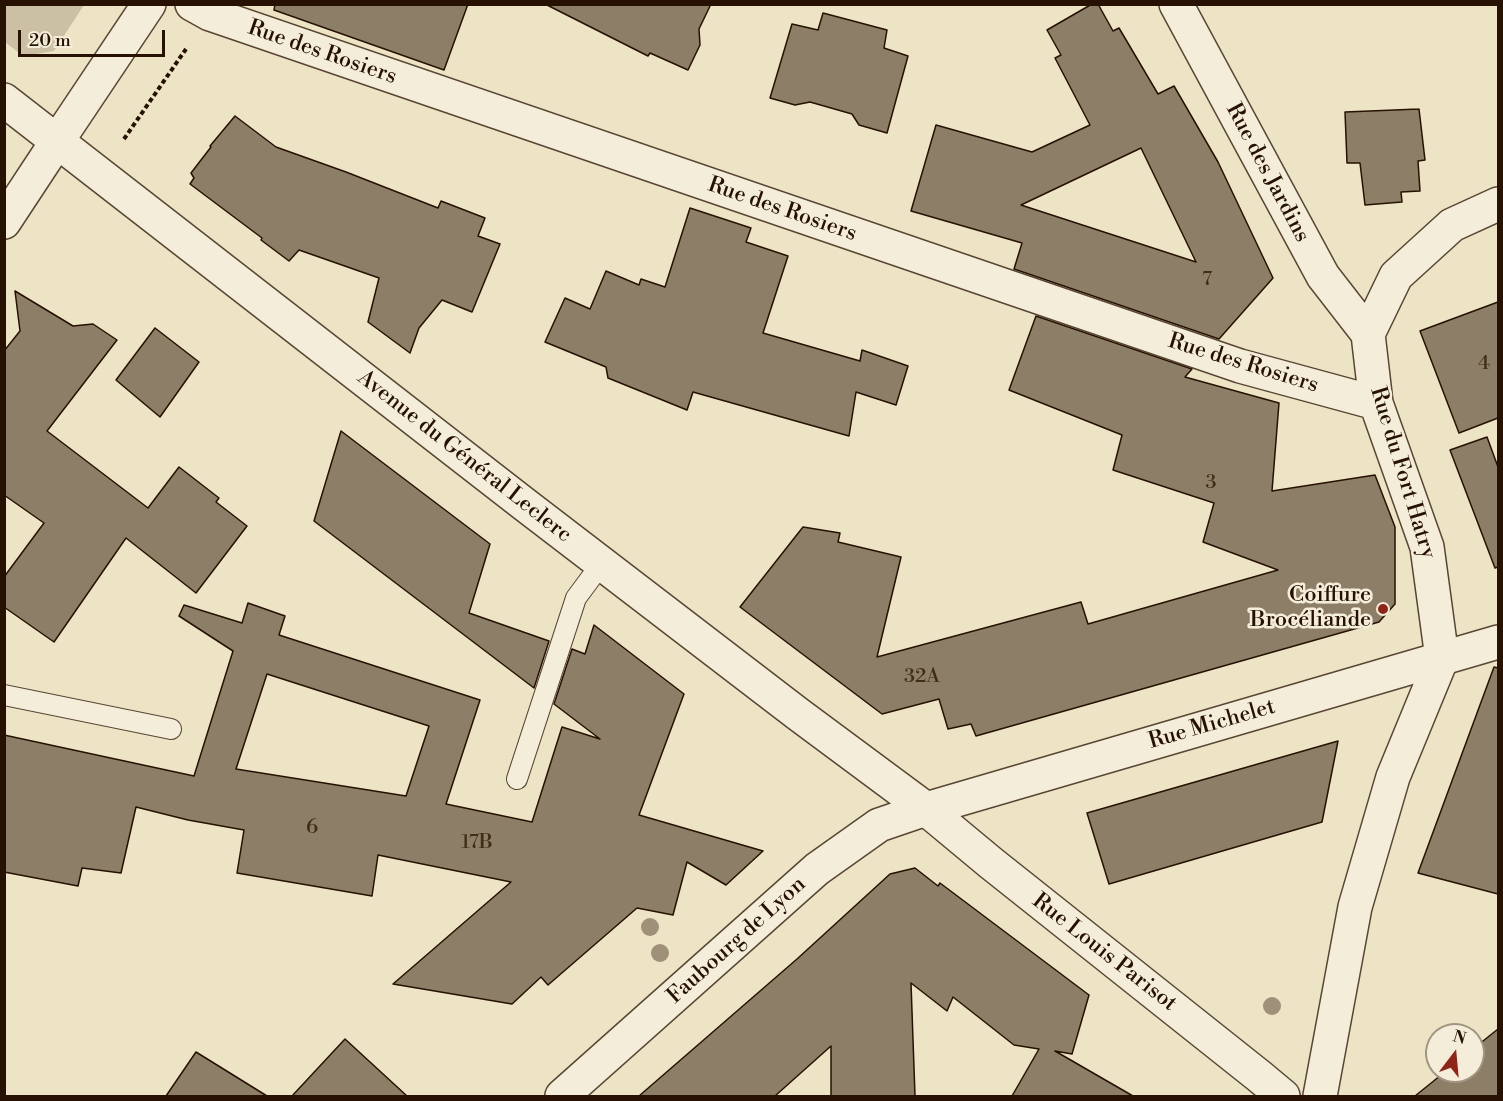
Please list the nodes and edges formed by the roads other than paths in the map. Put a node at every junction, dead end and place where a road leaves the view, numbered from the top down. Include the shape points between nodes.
1 (149, 4) edge
2 (192, 4) edge
3 (1176, 4) edge
4 (4, 100) edge
5 (58, 140) junction
6 (1498, 204) edge
7 (4, 222) edge
8 (1368, 334) junction
9 (1376, 403) junction
10 (602, 563) junction
11 (1498, 642) edge
12 (1442, 658) junction
13 (4, 695) edge
14 (171, 729) dead end
15 (517, 779) dead end
16 (926, 809) junction
17 (562, 1096) edge
18 (1283, 1096) edge
19 (1320, 1096) edge

1 - 5 street
2 - 9 street, Rue des Rosiers via 244,26 1240,366
3 - 8 street, Rue des Jardins via 1323,276
4 - 5 street, Avenue du Général Leclerc
5 - 7 street
5 - 10 street, Avenue du Général Leclerc
6 - 8 street via 1452,225 1396,276
8 - 9 street, Rue du Fort Hatry
9 - 12 street, Rue du Fort Hatry via 1427,547
10 - 15 lane via 576,598
10 - 16 street, Avenue du Général Leclerc
11 - 12 street, Rue Michelet
12 - 16 street, Rue Michelet
12 - 19 street via 1393,777 1355,907
13 - 14 lane
16 - 17 street, Faubourg de Lyon via 879,825 817,869
16 - 18 street, Rue Louis Parisot

